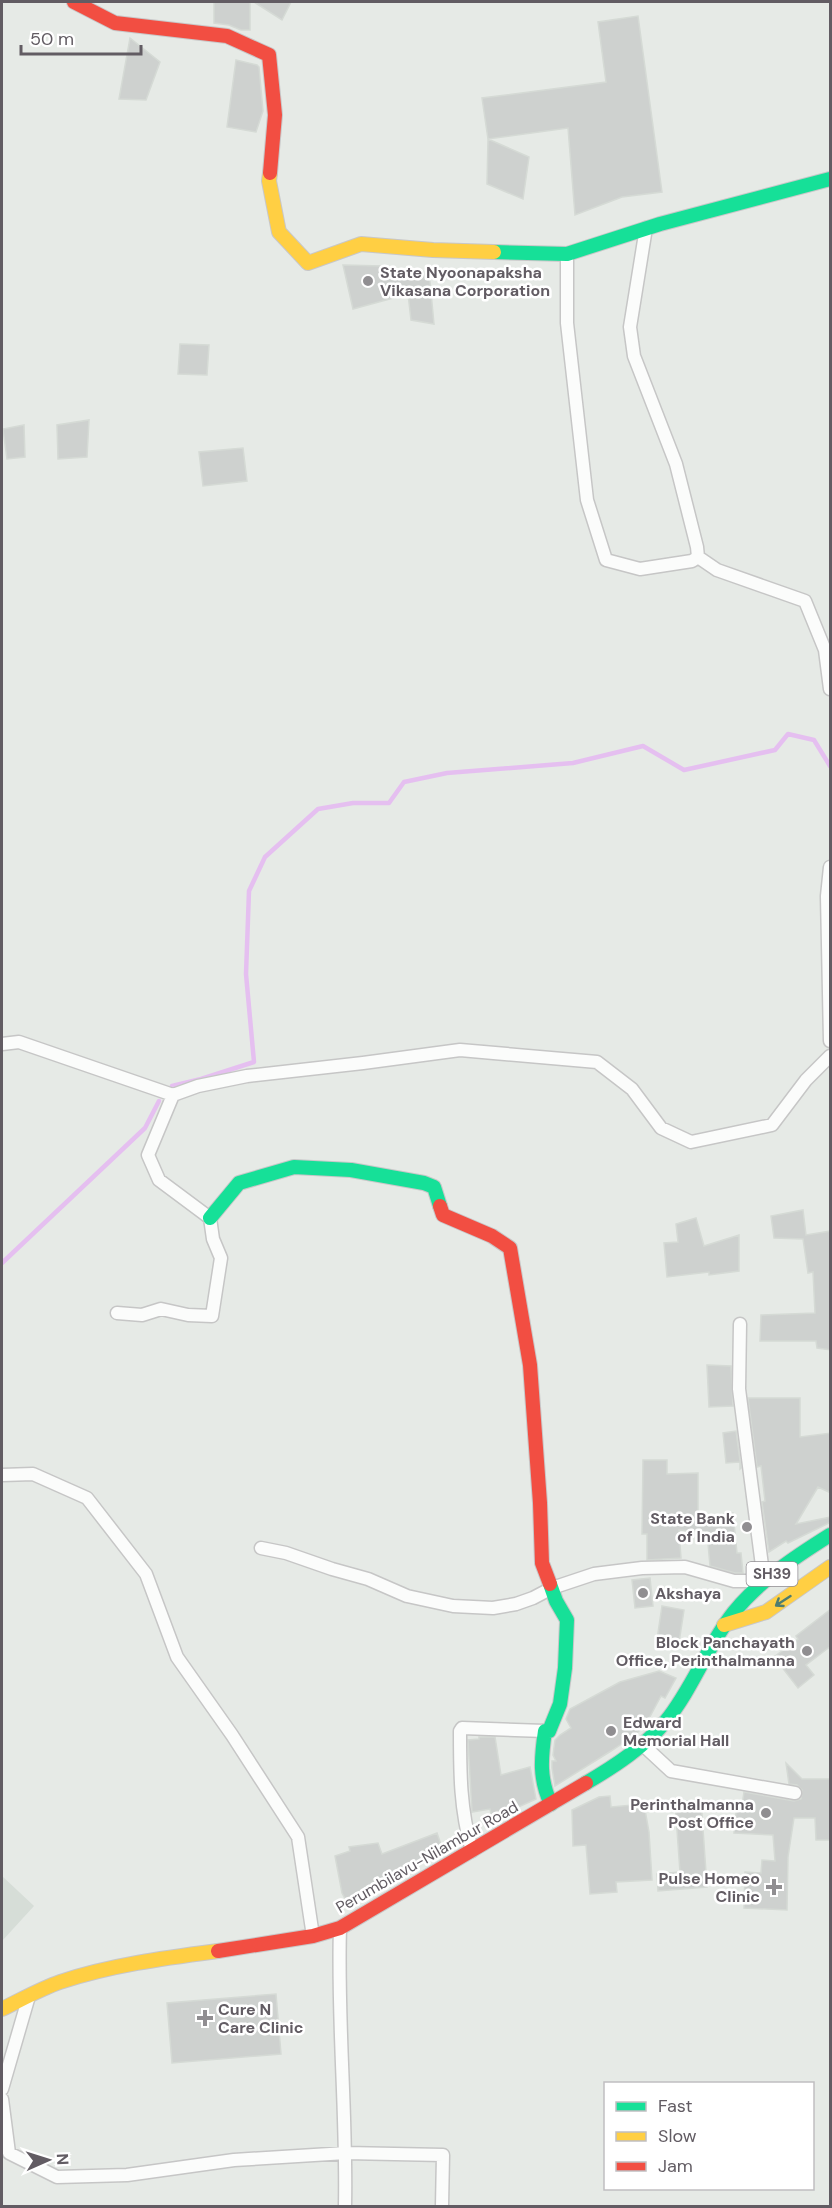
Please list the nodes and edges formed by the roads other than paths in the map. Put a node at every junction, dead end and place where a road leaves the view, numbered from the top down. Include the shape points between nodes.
1 (74, 2) edge
2 (831, 179) edge
3 (646, 228) junction
4 (567, 254) junction
5 (698, 557) junction
6 (831, 689) edge
7 (831, 867) edge
8 (831, 1041) edge
9 (2, 1044) edge
10 (831, 1056) edge
11 (173, 1095) junction
12 (210, 1218) junction
13 (117, 1313) dead end
14 (740, 1324) dead end
15 (2, 1475) edge
16 (831, 1535) edge
17 (261, 1548) dead end
18 (831, 1567) edge
19 (764, 1581) junction
20 (552, 1588) junction
21 (724, 1625) junction
22 (545, 1731) junction
23 (643, 1744) junction
24 (795, 1793) dead end
25 (551, 1804) junction
26 (472, 1851) junction
27 (340, 1928) junction
28 (313, 1936) junction
29 (29, 1996) junction
30 (2, 2009) edge
31 (2, 2089) edge
32 (2, 2099) edge
33 (346, 2153) junction
34 (345, 2206) edge
35 (442, 2206) edge

1 - 4 street via 115,23 227,36 269,55 275,115 269,181 279,232 308,263 360,244
2 - 3 street
3 - 4 street
3 - 5 street via 631,341 676,464
4 - 5 street via 567,323 587,500 606,560 640,569
5 - 6 street via 717,570 806,601 825,650
7 - 8 street via 827,896
9 - 11 street via 19,1042
10 - 11 street via 806,1080 772,1125 691,1142 661,1128 632,1089 597,1062 559,1058 460,1050 247,1076
11 - 12 street via 148,1155 159,1180
12 - 13 street via 221,1258 212,1316 161,1309 142,1315
12 - 20 street via 239,1183 294,1167 351,1170 434,1187 443,1215 510,1248 530,1365 542,1563
14 - 19 street via 740,1389
15 - 28 street via 33,1474 87,1498 146,1574 177,1658 298,1837
16 - 19 street, Perumbilavu-Nilambur Road / SH39
17 - 20 street via 368,1579 407,1596 453,1606 493,1608 516,1604
18 -> 21 street, SH39 via 766,1612
19 - 20 street via 734,1581 674,1567 594,1574
19 - 21 street, Perumbilavu-Nilambur Road / SH39
20 - 22 street via 567,1620 565,1668 560,1704 549,1731
21 - 23 street, Perumbilavu-Nilambur Road via 674,1708
22 - 25 street via 540,1771
22 - 26 street via 460,1731 460,1790
23 - 24 street via 671,1771
23 - 25 street, Perumbilavu-Nilambur Road
25 - 26 street, Perumbilavu-Nilambur Road
26 - 27 street, Perumbilavu-Nilambur Road
27 - 28 street, Perumbilavu-Nilambur Road
27 - 33 street via 338,1984
28 - 29 street, Perumbilavu-Nilambur Road via 109,1969 58,1983
29 - 30 street, Perumbilavu-Nilambur Road
29 - 31 street
32 - 33 street via 9,2153 57,2177 127,2175 234,2160
33 - 34 street
33 - 35 street via 443,2155

